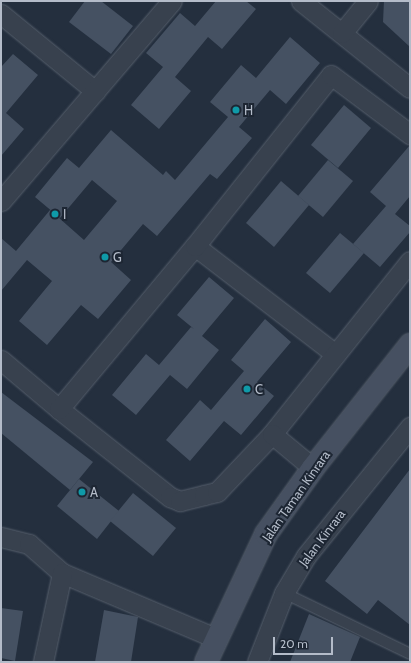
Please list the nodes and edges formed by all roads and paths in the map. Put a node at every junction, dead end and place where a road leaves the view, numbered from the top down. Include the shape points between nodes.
1 (172, 1) edge
2 (368, 1) edge
3 (306, 2) edge
4 (1, 14) edge
5 (342, 33) junction
6 (410, 88) edge
7 (95, 91) junction
8 (410, 134) edge
9 (1, 201) edge
10 (195, 246) junction
11 (410, 261) edge
12 (410, 345) edge
13 (335, 354) junction
14 (1, 360) edge
15 (59, 409) junction
16 (410, 426) edge
17 (272, 434) junction
18 (313, 468) junction
19 (1, 537) edge
20 (62, 573) junction
21 (284, 592) junction
22 (215, 638) junction
23 (410, 654) edge
24 (43, 662) edge
25 (206, 662) edge
26 (257, 662) edge

1 - 7 street
2 - 5 street
3 - 5 street
4 - 7 street
5 - 6 street
7 - 9 street
8 - 10 street via 331,75
10 - 13 street
10 - 15 street
11 - 13 street
12 - 18 street, Jalan Taman Kinrara
13 - 17 street
14 - 15 street
15 - 17 street via 170,497 180,501 217,492
16 - 21 street, Jalan Kinrara via 306,556
17 - 18 street
18 - 22 street, Jalan Taman Kinrara via 266,534
19 - 20 street via 29,544
20 - 22 street
20 - 24 street
21 - 23 lane
21 - 26 street, Jalan Kinrara
22 - 25 street, Jalan Taman Kinrara

